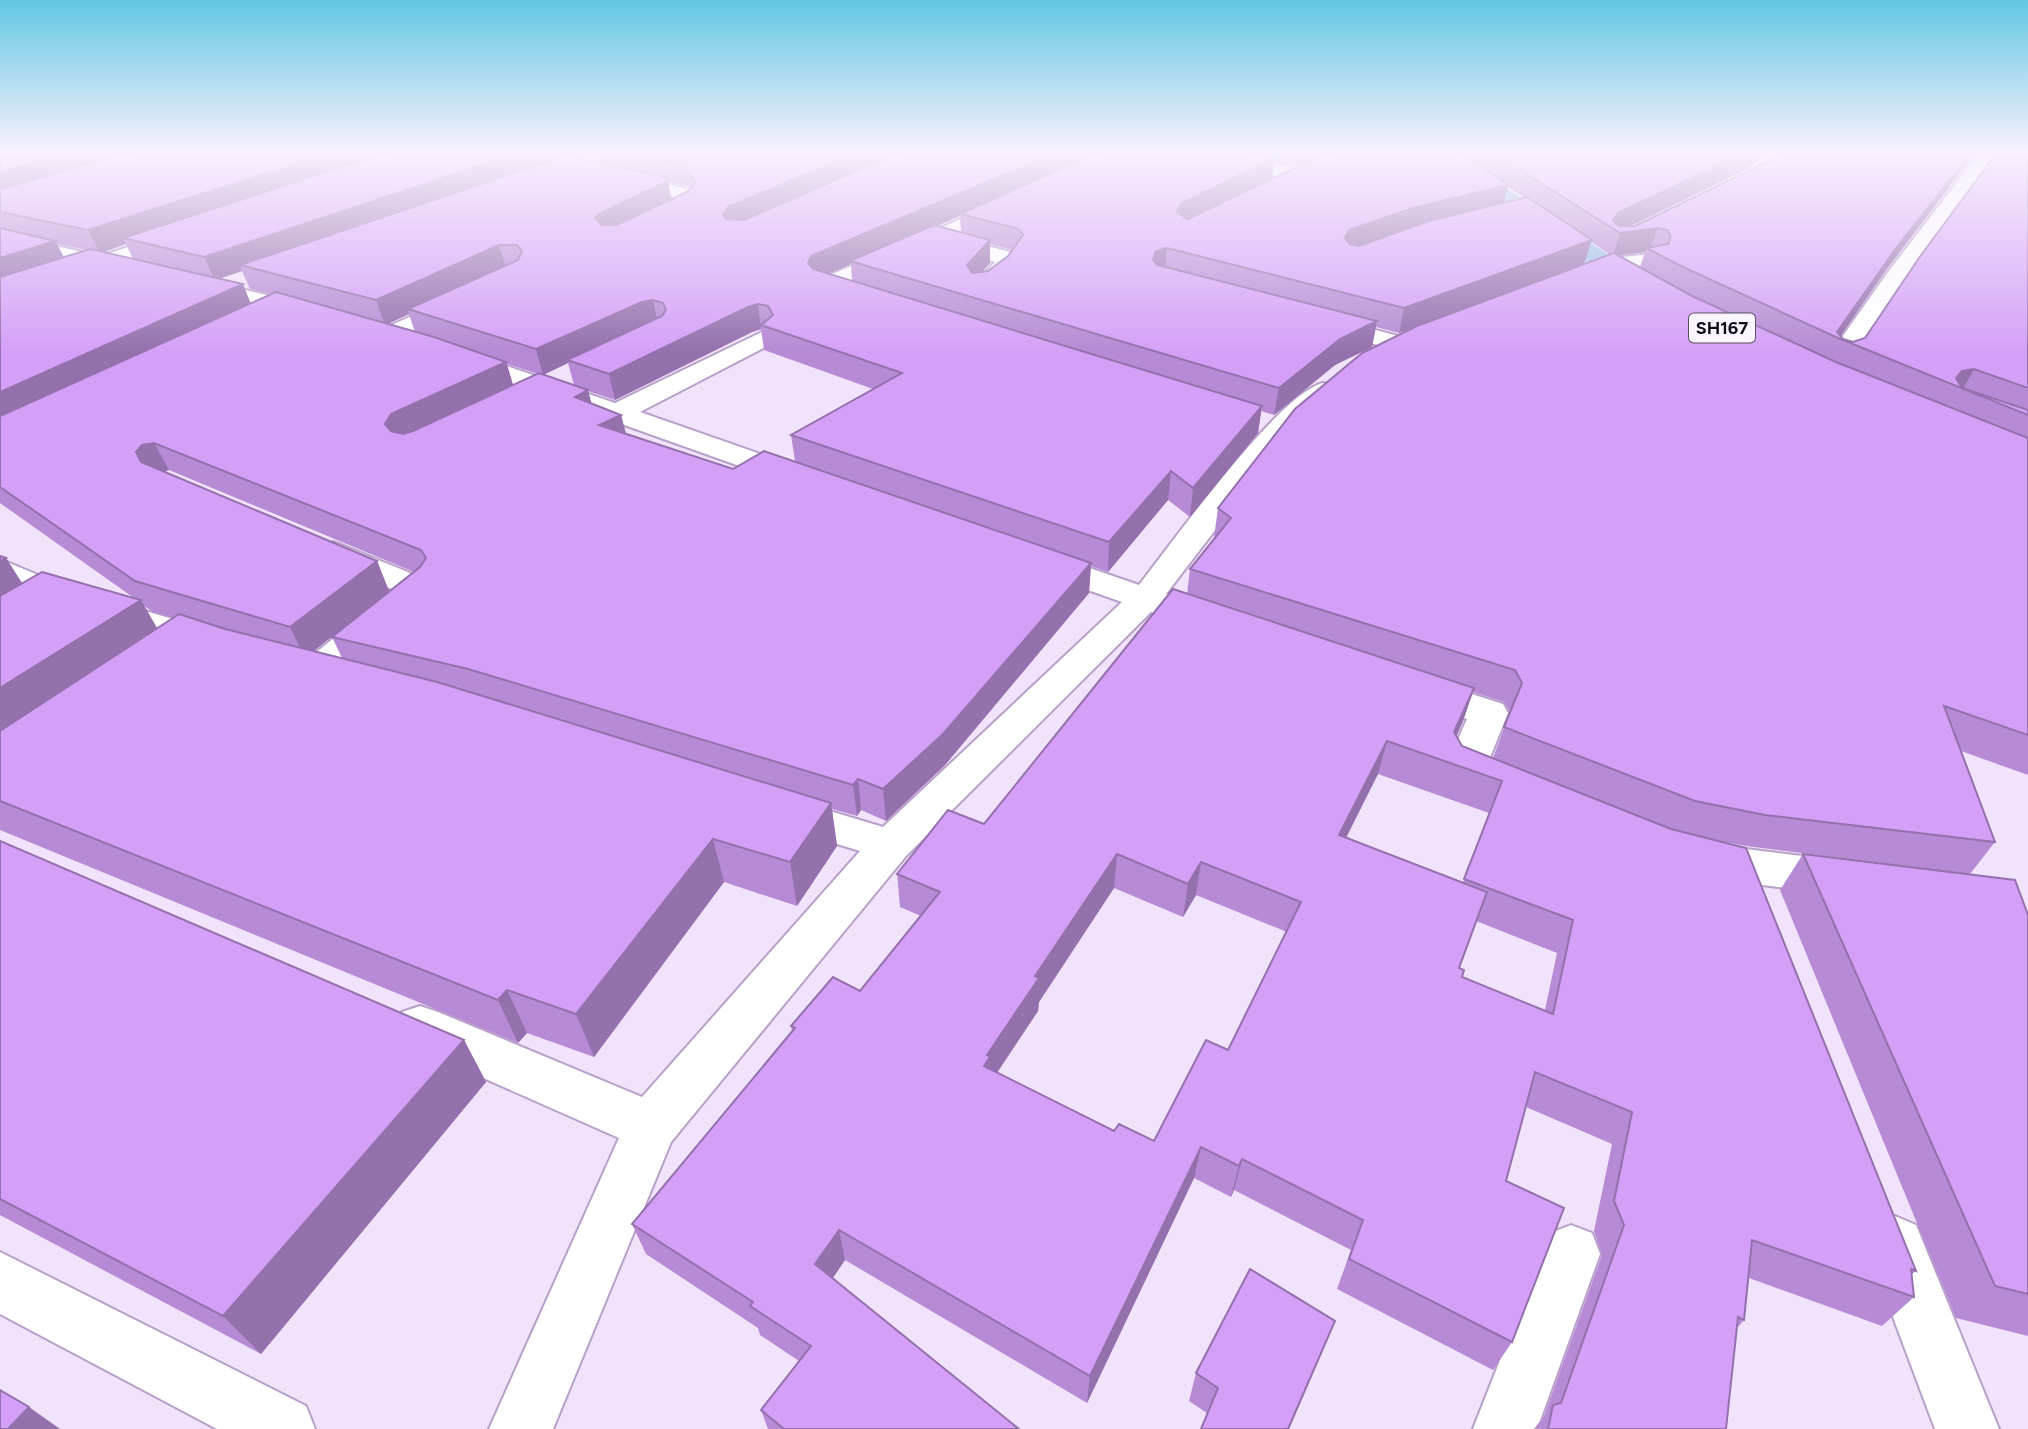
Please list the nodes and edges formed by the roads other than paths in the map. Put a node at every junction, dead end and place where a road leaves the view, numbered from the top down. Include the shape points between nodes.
1 (661, 218) edge
2 (980, 218) edge
3 (1540, 218) edge
4 (1941, 218) edge
5 (204, 229) edge
6 (638, 229) edge
7 (934, 238) junction
8 (0, 239) edge
9 (1613, 254) junction
10 (101, 263) junction
11 (1672, 273) edge
12 (63, 275) edge
13 (152, 275) edge
14 (255, 276) edge
15 (177, 281) edge
16 (981, 289) edge
17 (216, 290) junction
18 (1543, 290) edge
19 (480, 292) edge
20 (1656, 294) edge
21 (863, 298) edge
22 (1309, 319) edge
23 (247, 324) edge
24 (1440, 329) edge
25 (762, 339) edge
26 (1401, 344) junction
27 (1818, 346) edge
28 (1841, 357) junction
29 (1865, 367) edge
30 (582, 370) edge
31 (544, 388) junction
32 (508, 404) edge
33 (617, 413) junction
34 (823, 485) edge
35 (305, 540) edge
36 (1016, 553) edge
37 (0, 569) edge
38 (64, 598) junction
39 (1145, 599) junction
40 (32, 617) edge
41 (1251, 634) edge
42 (197, 640) junction
43 (236, 653) edge
44 (164, 662) edge
45 (274, 664) edge
46 (312, 674) junction
47 (1383, 678) edge
48 (350, 683) edge
49 (1530, 792) edge
50 (755, 803) edge
51 (891, 845) junction
52 (1670, 849) edge
53 (1746, 866) junction
54 (1881, 883) edge
55 (1767, 917) edge
56 (381, 1011) edge
57 (650, 1126) junction
58 (1877, 1199) edge
59 (1571, 1254) dead end
60 (0, 1282) edge
61 (283, 1429) edge
62 (521, 1429) edge
63 (1505, 1429) edge
64 (1967, 1429) edge

1 - 6 street
2 - 7 street
3 - 9 main road
4 - 28 street
5 - 10 street
7 - 16 street via 1010,259
7 - 21 street via 824,286
8 - 10 street
9 - 11 main road via 1650,261
9 - 18 street
9 - 20 main road
10 - 12 street
10 - 13 street
14 - 17 street
15 - 17 street
17 - 23 street via 297,310
19 - 31 street via 374,332
22 - 26 street
24 - 26 street
25 - 33 street
26 - 39 street via 1266,424
27 - 28 main road
28 - 29 main road
30 - 31 street
31 - 32 street
31 - 33 street
33 - 34 street
35 - 46 street via 418,588
36 - 39 street
37 - 38 street
38 - 40 street
38 - 42 street
39 - 41 street
39 - 51 street
42 - 43 street
42 - 44 street
45 - 46 street
46 - 48 street
47 - 49 street via 1489,713 1466,766
50 - 51 street
51 - 57 street
52 - 53 street
53 - 54 street
53 - 55 street
56 - 57 street
57 - 62 street
58 - 64 street
59 - 63 street
60 - 61 street

